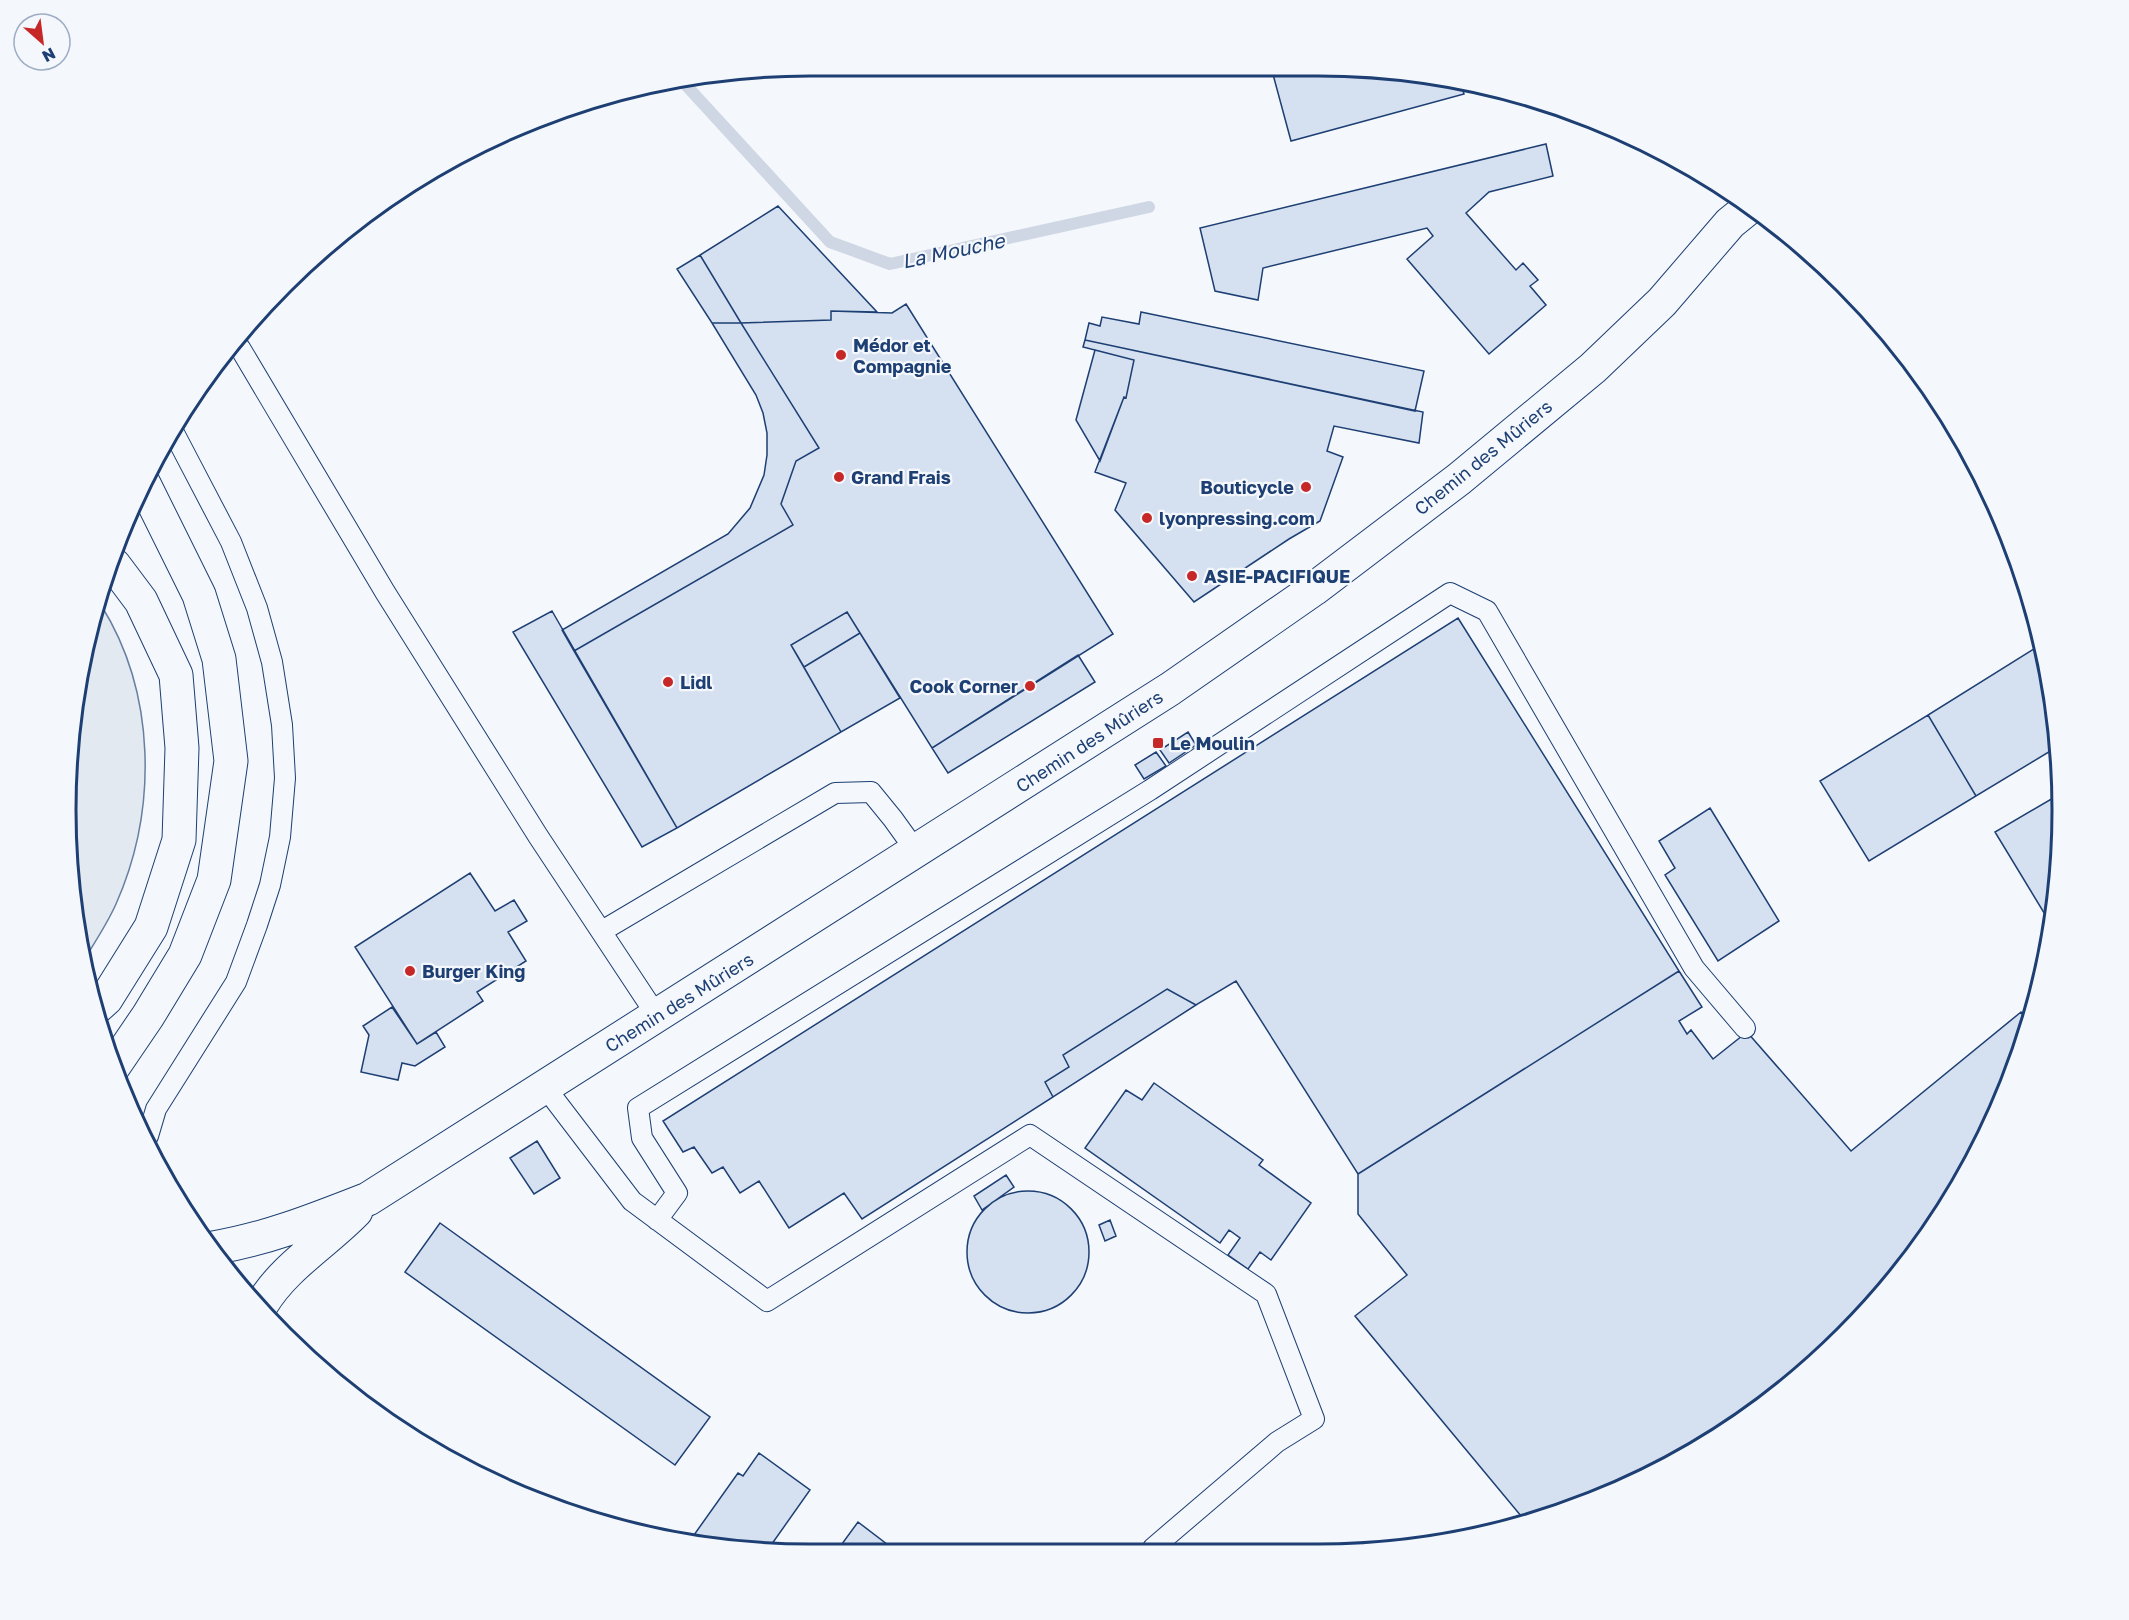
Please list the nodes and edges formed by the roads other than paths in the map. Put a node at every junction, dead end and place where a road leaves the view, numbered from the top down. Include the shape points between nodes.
1 (1744, 212) edge
2 (240, 348) dead end
3 (177, 440) edge
4 (148, 494) edge
5 (117, 569) edge
6 (916, 851) junction
7 (602, 932) junction
8 (102, 1003) edge
9 (657, 1016) junction
10 (1745, 1028) dead end
11 (120, 1058) edge
12 (545, 1087) junction
13 (150, 1130) edge
14 (368, 1199) junction
15 (657, 1220) junction
16 (221, 1247) edge
17 (264, 1300) edge
18 (1158, 1544) edge

1 - 6 main road, Chemin des Mûriers via 1662,302 1459,479 1314,589 1180,683
2 - 7 lane via 386,592
3 - 13 lane via 231,542 257,608 273,662 285,778 280,837 270,885 236,982 156,1109
4 - 11 main road via 199,595 219,658 231,761 214,880 185,955
5 - 8 main road via 141,601 176,675 182,748 179,840 151,927
6 - 7 lane via 871,792 835,793
6 - 9 main road, Chemin des Mûriers
7 - 9 lane
9 - 12 main road, Chemin des Mûriers
10 - 15 lane via 1694,968 1487,611 1450,593 1150,790 638,1108 642,1138 677,1193
12 - 14 main road, Chemin des Mûriers
12 - 15 lane via 632,1201
14 - 16 main road, Chemin des Mûriers via 304,1224
14 - 17 main road, Chemin des Mûriers via 337,1231 300,1260
15 - 18 lane via 767,1301 1030,1135 1266,1294 1314,1419 1277,1442

